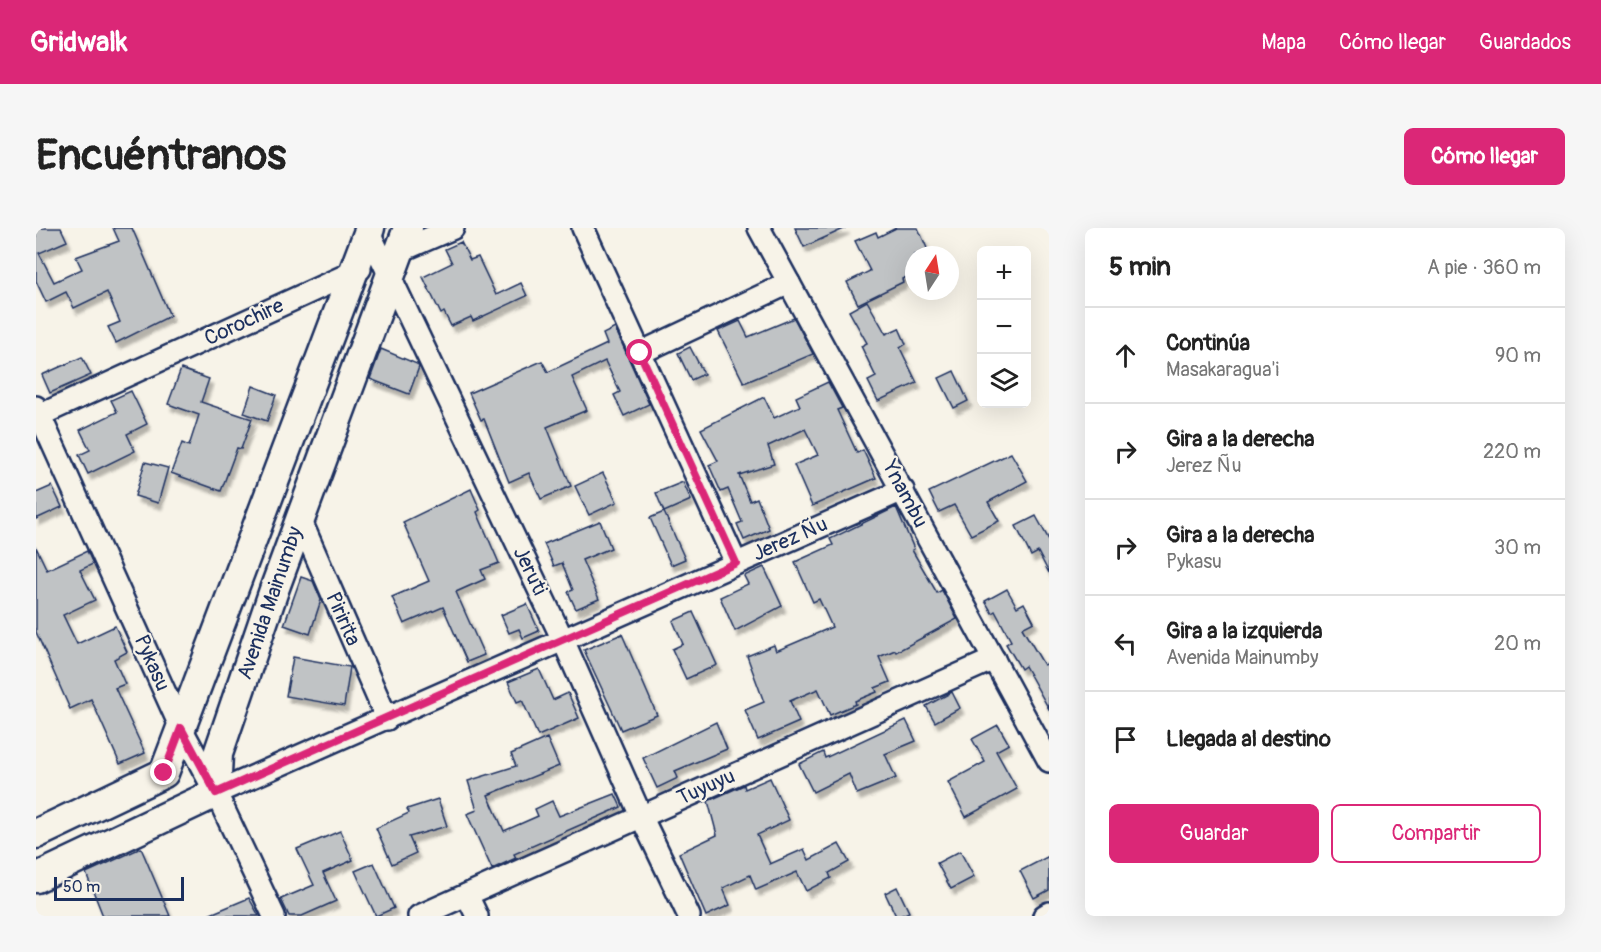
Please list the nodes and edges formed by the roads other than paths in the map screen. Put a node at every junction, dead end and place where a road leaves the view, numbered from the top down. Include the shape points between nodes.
1 (453, 228) edge
2 (583, 228) edge
3 (759, 228) edge
4 (369, 229) edge
5 (394, 255) edge
6 (354, 272) junction
7 (789, 283) junction
8 (640, 353) junction
9 (37, 413) edge
10 (903, 490) junction
11 (300, 519) junction
12 (736, 563) junction
13 (563, 640) junction
14 (994, 659) junction
15 (387, 719) junction
16 (181, 728) junction
17 (1049, 761) edge
18 (216, 793) junction
19 (641, 816) junction
20 (36, 834) edge
21 (36, 878) edge
22 (467, 895) junction
23 (1049, 913) edge
24 (274, 916) edge
25 (418, 916) edge
26 (477, 916) edge
27 (689, 916) edge
28 (1044, 916) edge

1 - 5 street, Corochire
2 - 8 street
3 - 7 street, Ynambu
4 - 5 street, Jeruti
4 - 6 street, Avenida Mainumby
5 - 6 street, Corochire
5 - 11 street, Avenida Mainumby
5 - 13 street, Jeruti
6 - 9 street, Corochire
6 - 16 street, Avenida Mainumby
7 - 8 street
7 - 10 street, Ynambu
8 - 12 street
9 - 16 street, Pykasu
10 - 12 street, Jerez Ñu
10 - 14 street, Ynambu
11 - 15 street, Piririta
11 - 18 street, Avenida Mainumby via 218,754
12 - 13 street, Jerez Ñu
13 - 15 street, Jerez Ñu
13 - 19 street, Jeruti
14 - 17 street, Ynambu
14 - 19 street, Tuyuyu
15 - 18 street, Jerez Ñu
16 - 18 street, Pykasu
16 - 20 street, Avenida Mainumby via 164,773
18 - 21 street
18 - 24 street, Pykasu
19 - 22 street, Tuyuyu
19 - 27 street, Jeruti
22 - 25 street, Tuyuyu
22 - 26 street
23 - 28 street

